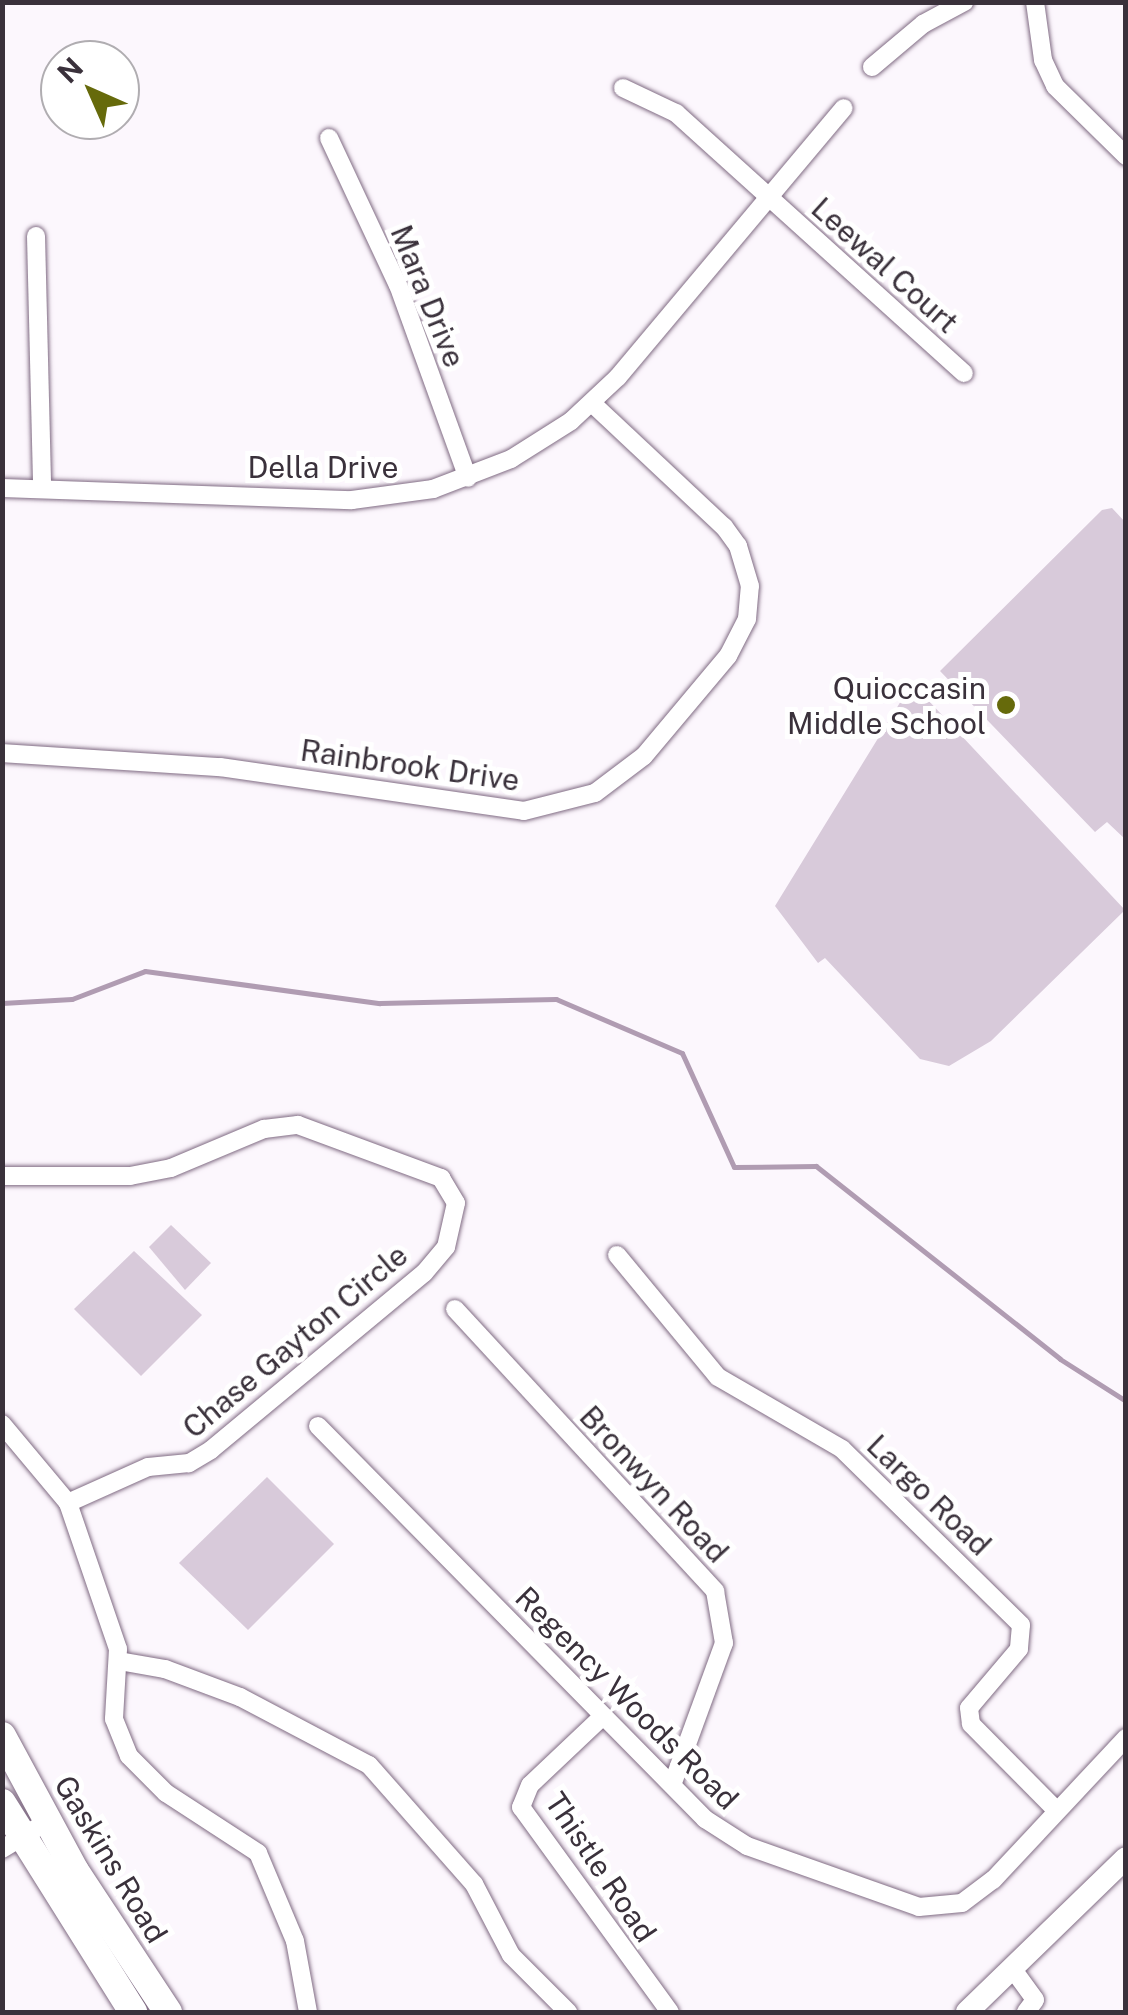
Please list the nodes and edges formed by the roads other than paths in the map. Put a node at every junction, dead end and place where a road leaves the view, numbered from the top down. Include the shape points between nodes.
1 (964, 2) edge
2 (1035, 2) edge
3 (872, 66) dead end
4 (623, 88) dead end
5 (844, 108) dead end
6 (329, 138) dead end
7 (1126, 156) edge
8 (769, 198) junction
9 (36, 236) dead end
10 (964, 373) dead end
11 (592, 403) junction
12 (468, 478) junction
13 (42, 487) junction
14 (2, 488) edge
15 (2, 754) edge
16 (2, 1176) edge
17 (616, 1255) dead end
18 (454, 1308) dead end
19 (2, 1424) edge
20 (318, 1426) dead end
21 (68, 1503) junction
22 (119, 1661) junction
23 (604, 1716) junction
24 (2, 1736) edge
25 (1126, 1738) edge
26 (672, 1786) junction
27 (2, 1803) edge
28 (1057, 1811) junction
29 (48, 1821) junction
30 (12, 1843) edge
31 (1126, 1858) edge
32 (1012, 1968) junction
33 (133, 2012) edge
34 (168, 2012) edge
35 (308, 2012) edge
36 (568, 2012) edge
37 (670, 2012) edge
38 (967, 2012) edge
39 (1026, 2012) edge

1 - 3 street via 923,24
2 - 7 street via 1043,60 1055,86
4 - 8 street, Leewal Court via 662,102
5 - 8 street, Della Drive
6 - 12 street, Mara Drive via 398,286
8 - 10 street, Leewal Court
8 - 11 street, Della Drive
9 - 13 street
11 - 12 street, Della Drive via 538,444
11 - 15 street, Rainbrook Drive via 724,527 738,546 750,586 747,619 728,656 644,756 595,794 524,810 263,772
12 - 13 street, Della Drive via 399,497 352,500
13 - 14 street, Della Drive
16 - 21 street, Chase Gayton Circle via 130,1176 171,1168 264,1129 298,1126 441,1178 456,1203 446,1248 424,1273 211,1450 189,1462 148,1467
17 - 28 street, Largo Road via 718,1377 842,1449 1021,1624 1019,1649 969,1708 971,1724
18 - 26 street, Bronwyn Road via 715,1591 724,1643
19 - 21 street
20 - 23 street, Regency Woods Road
21 - 22 street
22 - 35 street via 114,1719 129,1756 166,1793 258,1853 295,1941
22 - 36 street via 165,1669 240,1697 369,1766 474,1884 511,1955
23 - 26 street, Regency Woods Road
23 - 37 street, Thistle Road via 530,1785 521,1806
24 - 29 main road, Gaskins Road
25 - 28 street, Regency Woods Road
26 - 28 street, Regency Woods Road via 732,1840 938,1909 973,1898
27 - 30 main road, Gaskins Road
29 - 30 street
29 - 34 main road, Gaskins Road
30 - 33 main road, Gaskins Road
31 - 32 main road
32 - 38 main road
32 - 39 street via 1034,2000

